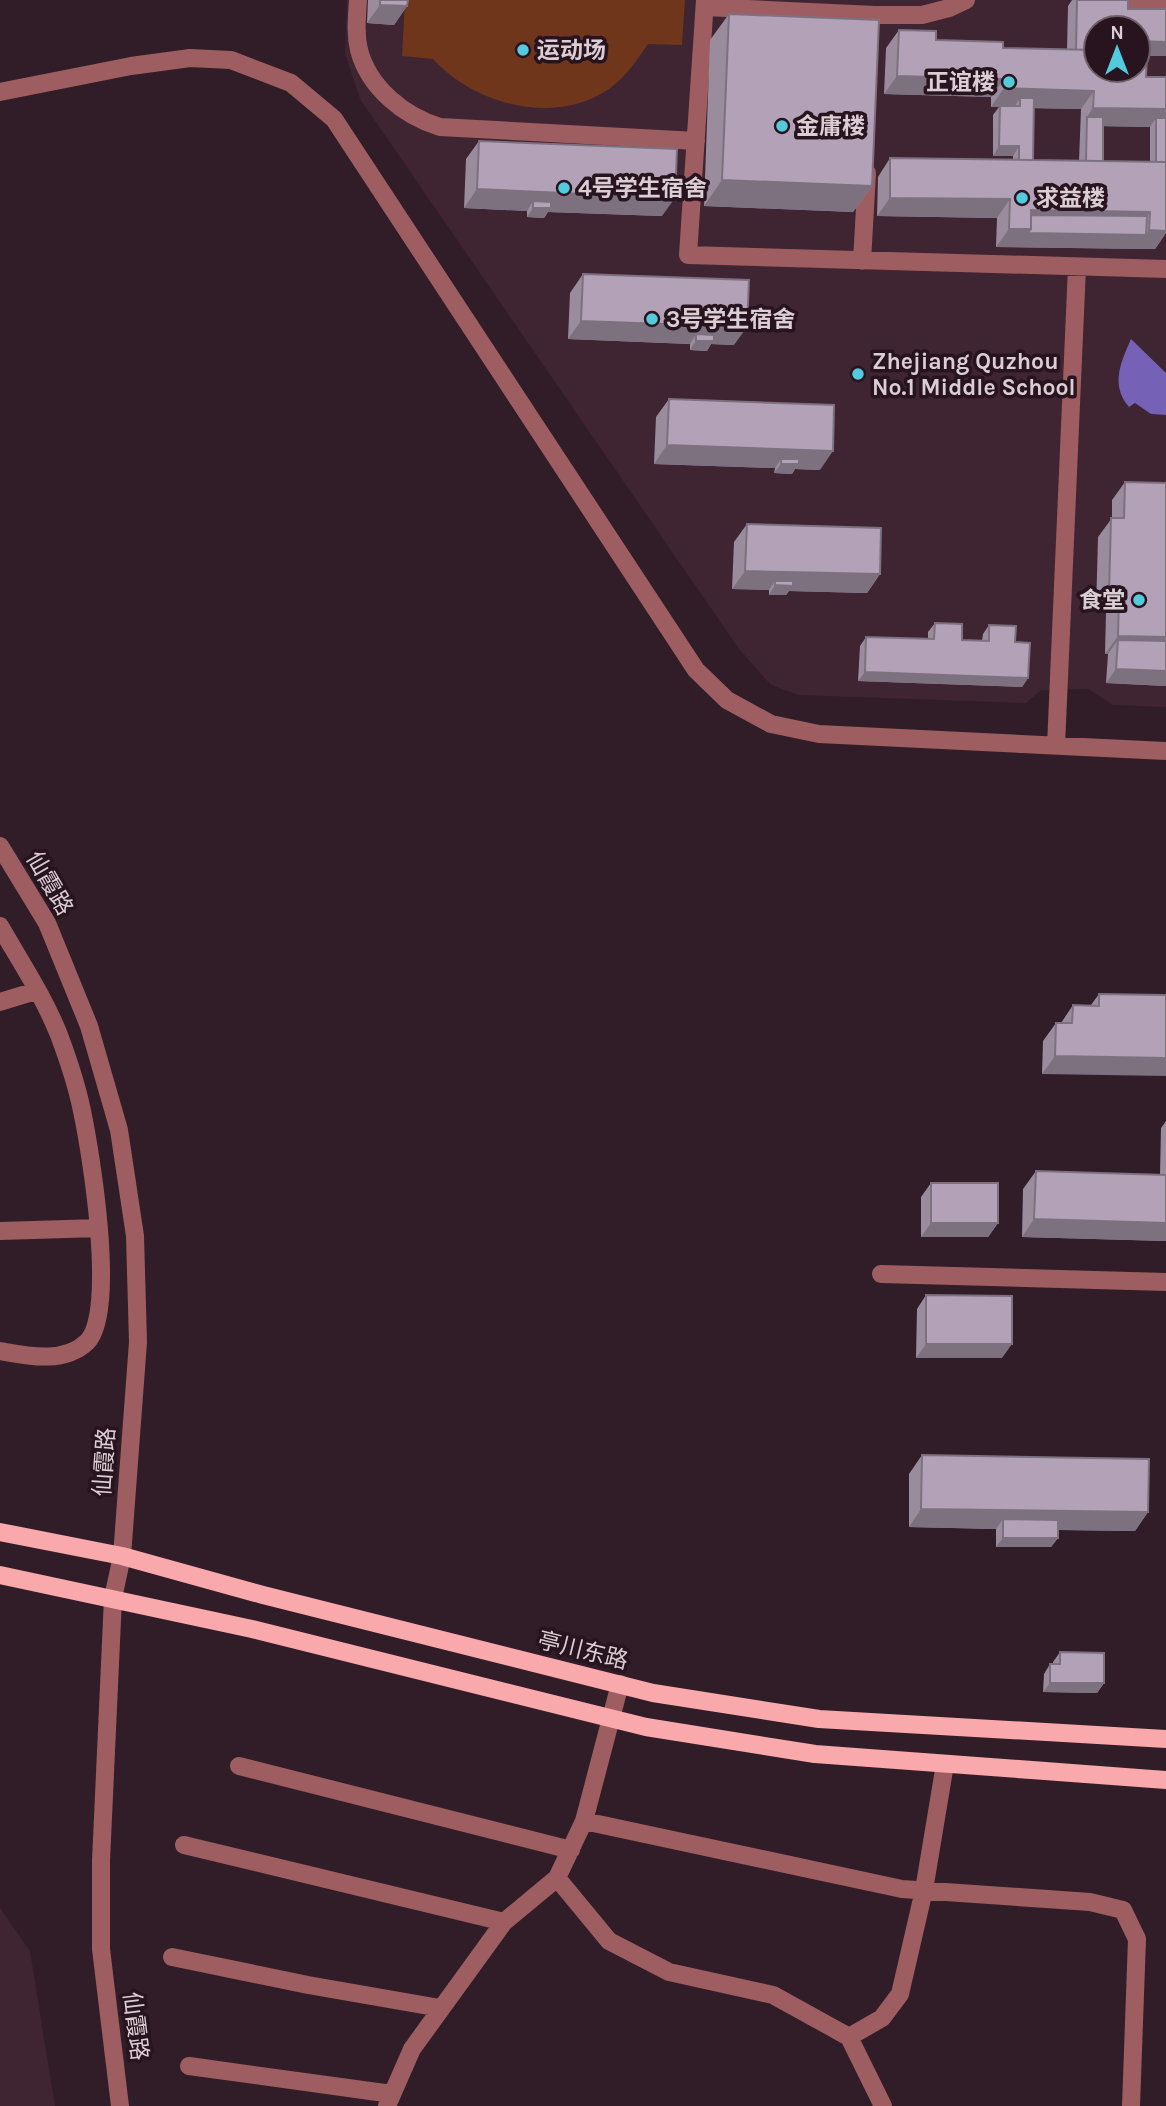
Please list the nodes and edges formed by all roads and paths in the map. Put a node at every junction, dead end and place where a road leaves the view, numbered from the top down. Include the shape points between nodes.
1 (358, 0) edge
2 (966, 0) edge
3 (1104, 0) edge
4 (1163, 0) edge
5 (705, 3) edge
6 (0, 92) edge
7 (696, 141) junction
8 (868, 152) edge
9 (862, 261) junction
10 (1077, 267) junction
11 (1166, 270) edge
12 (1056, 746) junction
13 (1166, 751) edge
14 (0, 846) edge
15 (0, 926) edge
16 (36, 991) junction
17 (0, 1002) edge
18 (99, 1228) junction
19 (0, 1231) edge
20 (881, 1274) dead end
21 (1166, 1282) edge
22 (0, 1351) edge
23 (0, 1532) edge
24 (122, 1556) junction
25 (0, 1575) edge
26 (113, 1598) junction
27 (620, 1684) junction
28 (612, 1719) junction
29 (1166, 1739) edge
30 (945, 1764) junction
31 (239, 1766) dead end
32 (1166, 1780) edge
33 (584, 1821) junction
34 (184, 1845) dead end
35 (571, 1850) junction
36 (557, 1878) junction
37 (924, 1890) junction
38 (504, 1922) junction
39 (172, 1957) dead end
40 (440, 2008) junction
41 (849, 2037) junction
42 (189, 2066) dead end
43 (389, 2100) edge
44 (120, 2106) edge
45 (883, 2106) edge
46 (1131, 2106) edge

1 - 7 street via 359,52 372,78 394,104 420,121 440,127
2 - 5 street via 922,15 874,22
3 - 4 street via 1138,5
5 - 7 street
6 - 12 street via 190,58 231,60 291,83 334,119 696,670 727,700 771,724 819,734
7 - 9 street via 688,256
8 - 9 street
9 - 10 street
10 - 11 street
10 - 12 street
12 - 13 street
14 - 24 street, 仙霞路 via 47,923 89,1026 119,1130 135,1236 138,1342
15 - 16 street
16 - 17 street
16 - 18 street via 58,1034 82,1109
18 - 19 street
18 - 22 street via 100,1306 89,1341 58,1356
20 - 21 street
23 - 24 main road, 亭川东路
24 - 26 street, 仙霞路
24 - 27 main road, 亭川东路
25 - 26 main road
26 - 28 main road
26 - 44 street, 仙霞路 via 101,1949
27 - 28 street
27 - 29 main road, 亭川东路 via 819,1719
28 - 30 main road via 815,1754
28 - 33 street
30 - 32 main road
30 - 37 street
31 - 35 street
33 - 35 street
33 - 37 street
34 - 38 street
35 - 36 street
36 - 38 street
36 - 41 street via 609,1941 669,1972 773,1995
37 - 41 street via 900,1994 882,2018
37 - 46 street via 1090,1902 1123,1910 1137,1939
38 - 40 street
39 - 40 street
40 - 43 street via 412,2049
41 - 45 street
42 - 43 street

